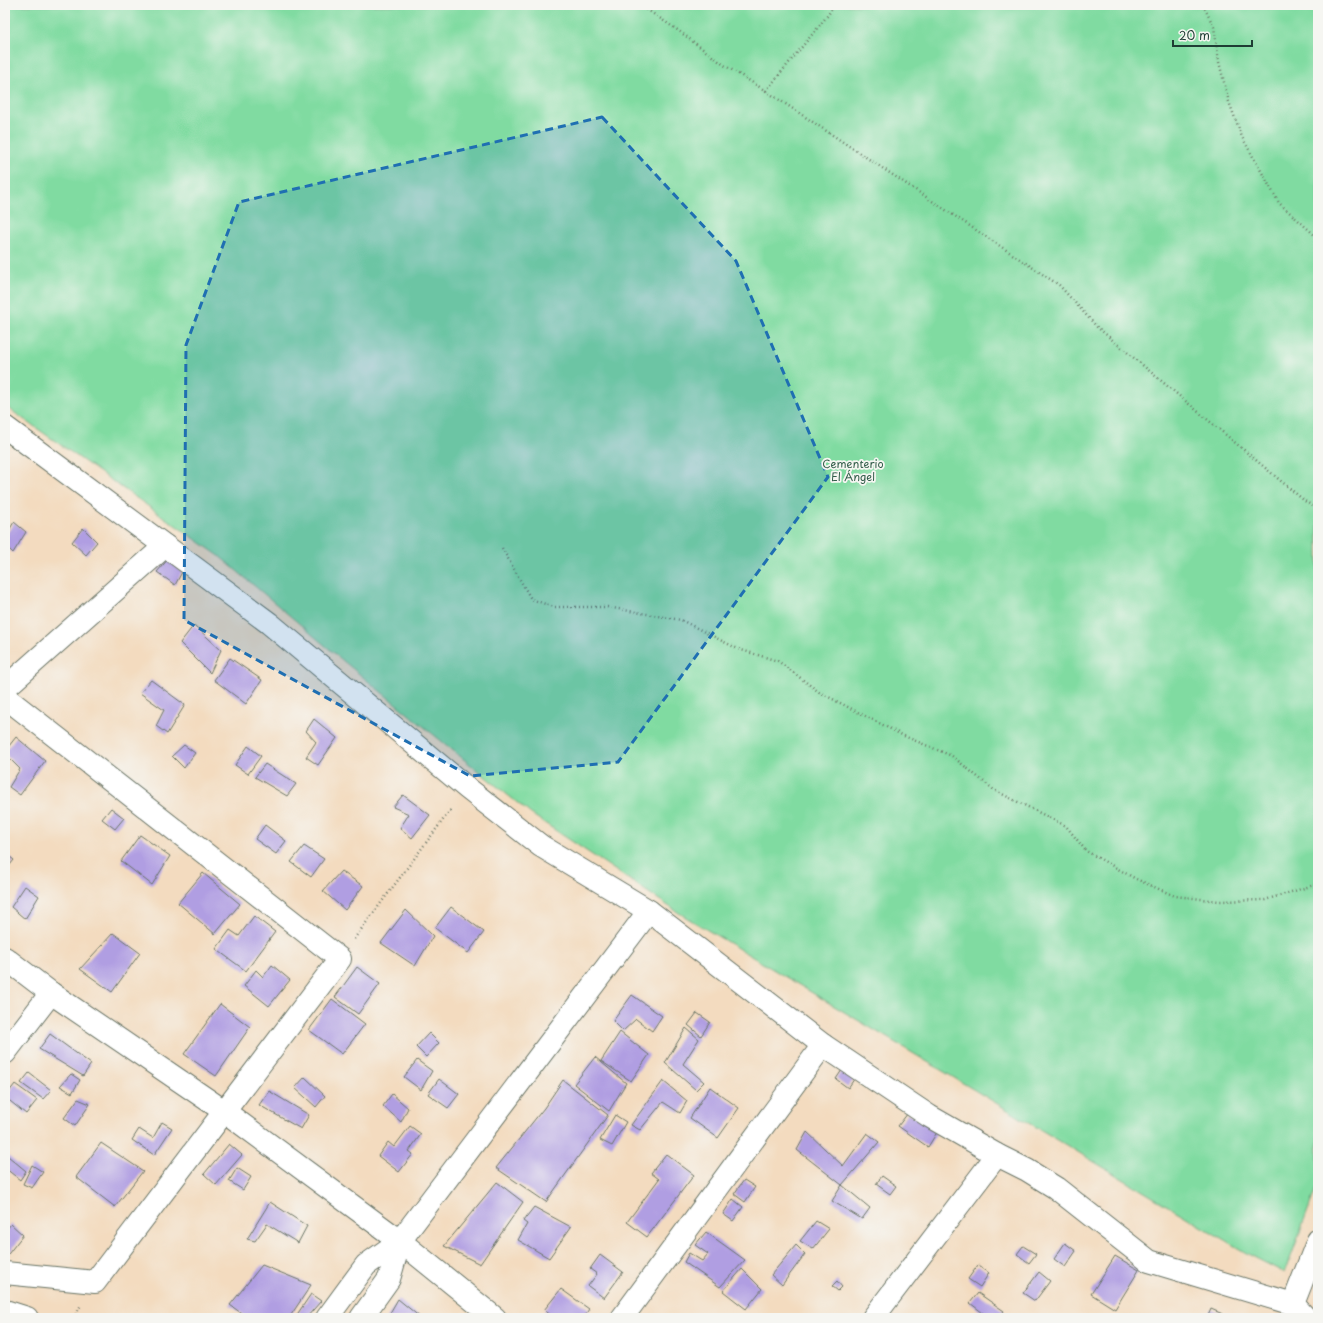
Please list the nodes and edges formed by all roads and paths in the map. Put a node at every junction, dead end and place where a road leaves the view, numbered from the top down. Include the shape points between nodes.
1 (640, 5) edge
2 (834, 5) edge
3 (1203, 5) edge
4 (766, 91) junction
5 (1318, 238) edge
6 (5, 427) edge
7 (1318, 509) edge
8 (165, 546) junction
9 (502, 548) dead end
10 (5, 688) edge
11 (5, 697) edge
12 (467, 788) junction
13 (1318, 882) edge
14 (649, 911) junction
15 (5, 958) edge
16 (340, 958) junction
17 (51, 992) junction
18 (823, 1045) junction
19 (5, 1053) edge
20 (224, 1111) junction
21 (997, 1155) junction
22 (1318, 1240) edge
23 (400, 1241) junction
24 (5, 1273) edge
25 (5, 1311) edge
26 (1300, 1311) edge
27 (27, 1318) edge
28 (326, 1318) edge
29 (361, 1318) edge
30 (495, 1318) edge
31 (622, 1318) edge
32 (873, 1318) edge

1 - 4 path via 724,65
2 - 4 path
3 - 5 path via 1214,27 1229,102 1242,137 1279,204
4 - 7 path via 1059,285 1098,327 1306,502
6 - 8 street
8 - 10 street
8 - 12 street via 269,623
9 - 13 path via 531,599 554,607 607,607 681,620 738,649 778,661 819,692 904,736 952,756 994,790 1066,826 1086,851 1136,879 1175,896 1219,900 1265,900
11 - 16 street
12 - 14 street via 541,846
12 - 16 path
14 - 18 street
14 - 23 street
15 - 17 street
16 - 20 street
17 - 19 street
17 - 20 street
18 - 21 street via 929,1116
18 - 31 street
20 - 23 street
20 - 24 street via 95,1282
21 - 26 street via 1056,1188 1149,1261
21 - 32 street
22 - 26 street
23 - 28 street via 366,1265
23 - 29 street via 389,1279
23 - 30 street
25 - 27 street

